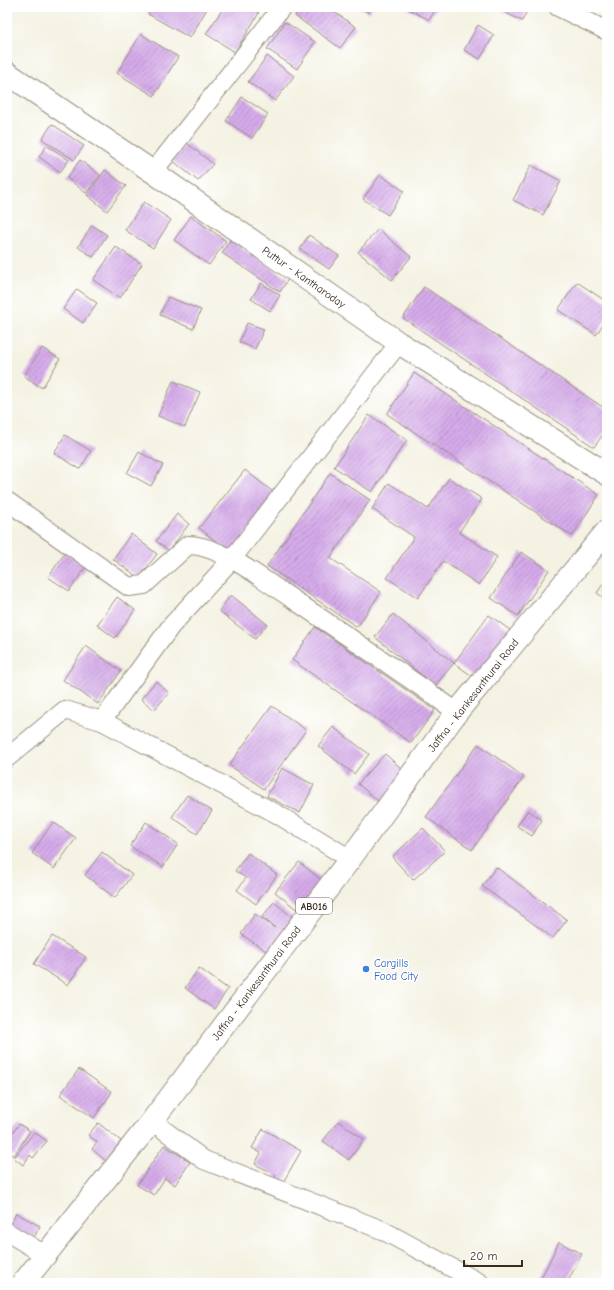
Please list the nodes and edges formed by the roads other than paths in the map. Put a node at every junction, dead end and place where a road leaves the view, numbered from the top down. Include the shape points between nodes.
1 (282, 7) edge
2 (558, 7) edge
3 (607, 31) edge
4 (7, 73) edge
5 (153, 172) junction
6 (399, 343) junction
7 (607, 474) edge
8 (7, 501) edge
9 (607, 531) edge
10 (232, 559) junction
11 (457, 712) junction
12 (102, 720) junction
13 (7, 758) edge
14 (350, 859) junction
15 (152, 1121) junction
16 (7, 1232) edge
17 (45, 1255) junction
18 (23, 1283) edge
19 (480, 1283) edge

1 - 5 street
2 - 3 street
4 - 5 main road, Puttur - Kantharoday
5 - 6 main road, Puttur - Kantharoday
6 - 7 main road, Puttur - Kantharoday
6 - 10 street
8 - 10 street via 130,587 144,585 188,545 197,545
9 - 11 main road, Jaffna - Kankesanthurai Road / AB016
10 - 11 street
10 - 12 street via 171,626
11 - 14 main road, Jaffna - Kankesanthurai Road / AB016
12 - 13 street via 65,710
12 - 14 street via 277,814
14 - 15 main road, Jaffna - Kankesanthurai Road / AB016
15 - 17 main road, Jaffna - Kankesanthurai Road / AB016
15 - 19 street via 204,1160 382,1230
16 - 17 street
17 - 18 main road, Jaffna - Kankesanthurai Road / AB016

